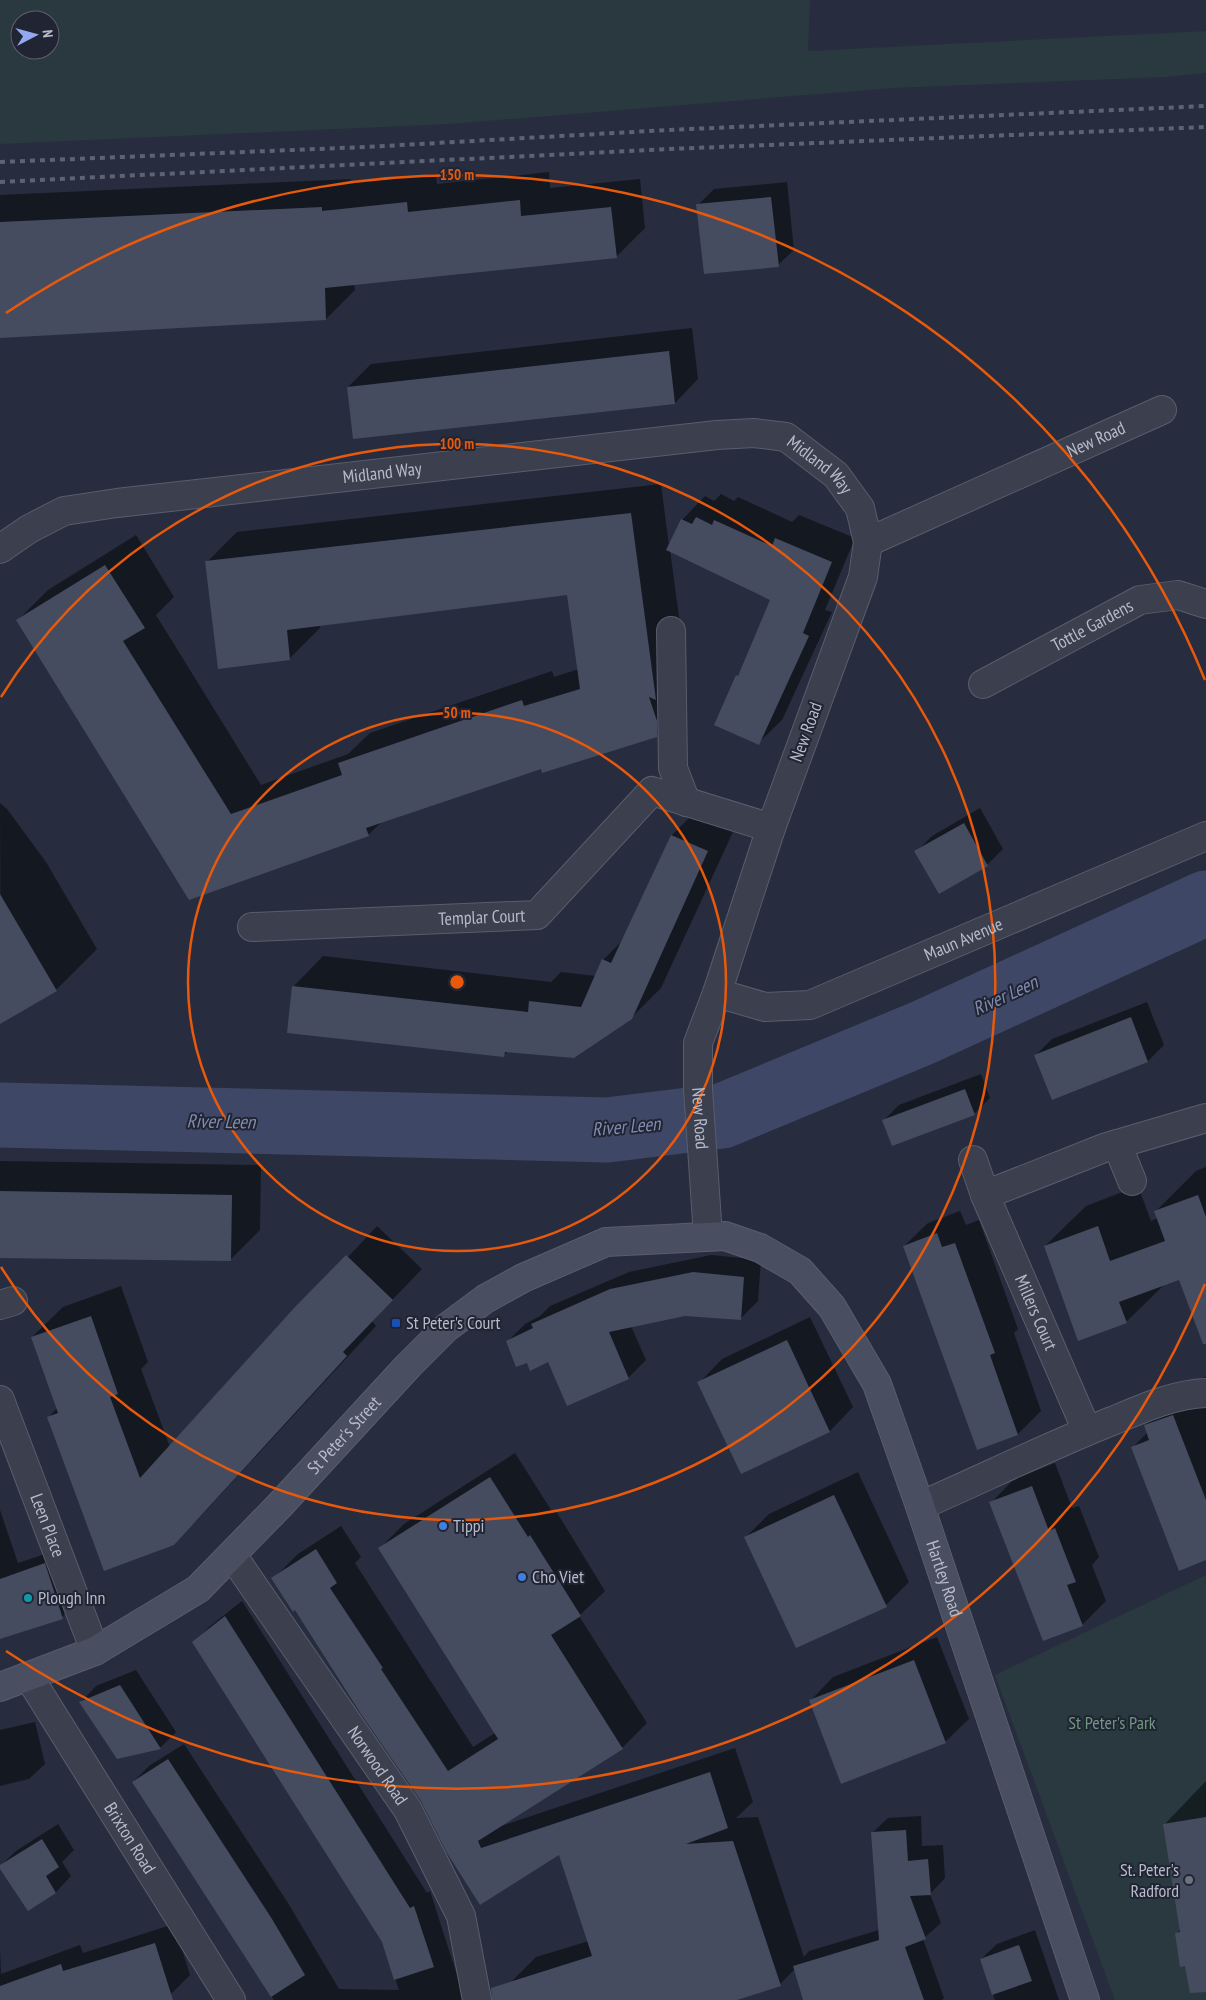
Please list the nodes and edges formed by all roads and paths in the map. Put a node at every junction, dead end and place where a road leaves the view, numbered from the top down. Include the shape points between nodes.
1 (1162, 410) dead end
2 (868, 542) junction
3 (0, 549) edge
4 (1206, 604) edge
5 (672, 631) dead end
6 (983, 684) dead end
7 (686, 802) junction
8 (771, 828) junction
9 (1206, 836) edge
10 (252, 926) dead end
11 (717, 993) junction
12 (1194, 1121) edge
13 (1117, 1144) junction
14 (973, 1160) dead end
15 (1132, 1181) dead end
16 (985, 1195) junction
17 (708, 1236) junction
18 (1206, 1393) edge
19 (0, 1400) edge
20 (1087, 1431) junction
21 (920, 1506) junction
22 (232, 1555) junction
23 (95, 1652) junction
24 (29, 1677) junction
25 (0, 1687) edge
26 (231, 2000) edge
27 (477, 2000) edge
28 (1085, 2000) edge

1 - 2 street, New Road
2 - 3 street, Midland Way via 860,508 836,475 786,437 754,433 117,503 64,512 29,529
2 - 8 street, New Road via 863,577
4 - 6 street, Tottle Gardens via 1178,595 1140,600
5 - 7 street via 673,768
7 - 8 street, Templar Court
7 - 10 street, Templar Court via 652,791 537,916
8 - 11 street, New Road
9 - 11 street, Maun Avenue via 810,1004 764,1007
11 - 17 street, New Road via 698,1043
12 - 13 street
13 - 15 street
13 - 16 street
14 - 16 street, Millers Court
16 - 20 street, Millers Court
17 - 21 street, Hartley Road via 725,1236 760,1248 800,1271 832,1307 877,1384
17 - 22 street, St Peter's Street via 606,1242 523,1278 485,1299 446,1328 408,1366
18 - 20 street via 1192,1393
19 - 23 street, Leen Place
20 - 21 street
21 - 28 street, Hartley Road
22 - 23 street, St Peter's Street via 198,1589
22 - 27 street, Norwood Road via 408,1810 461,1916
23 - 24 street, St Peter's Street
24 - 25 street, St Peter's Street
24 - 26 street, Brixton Road

